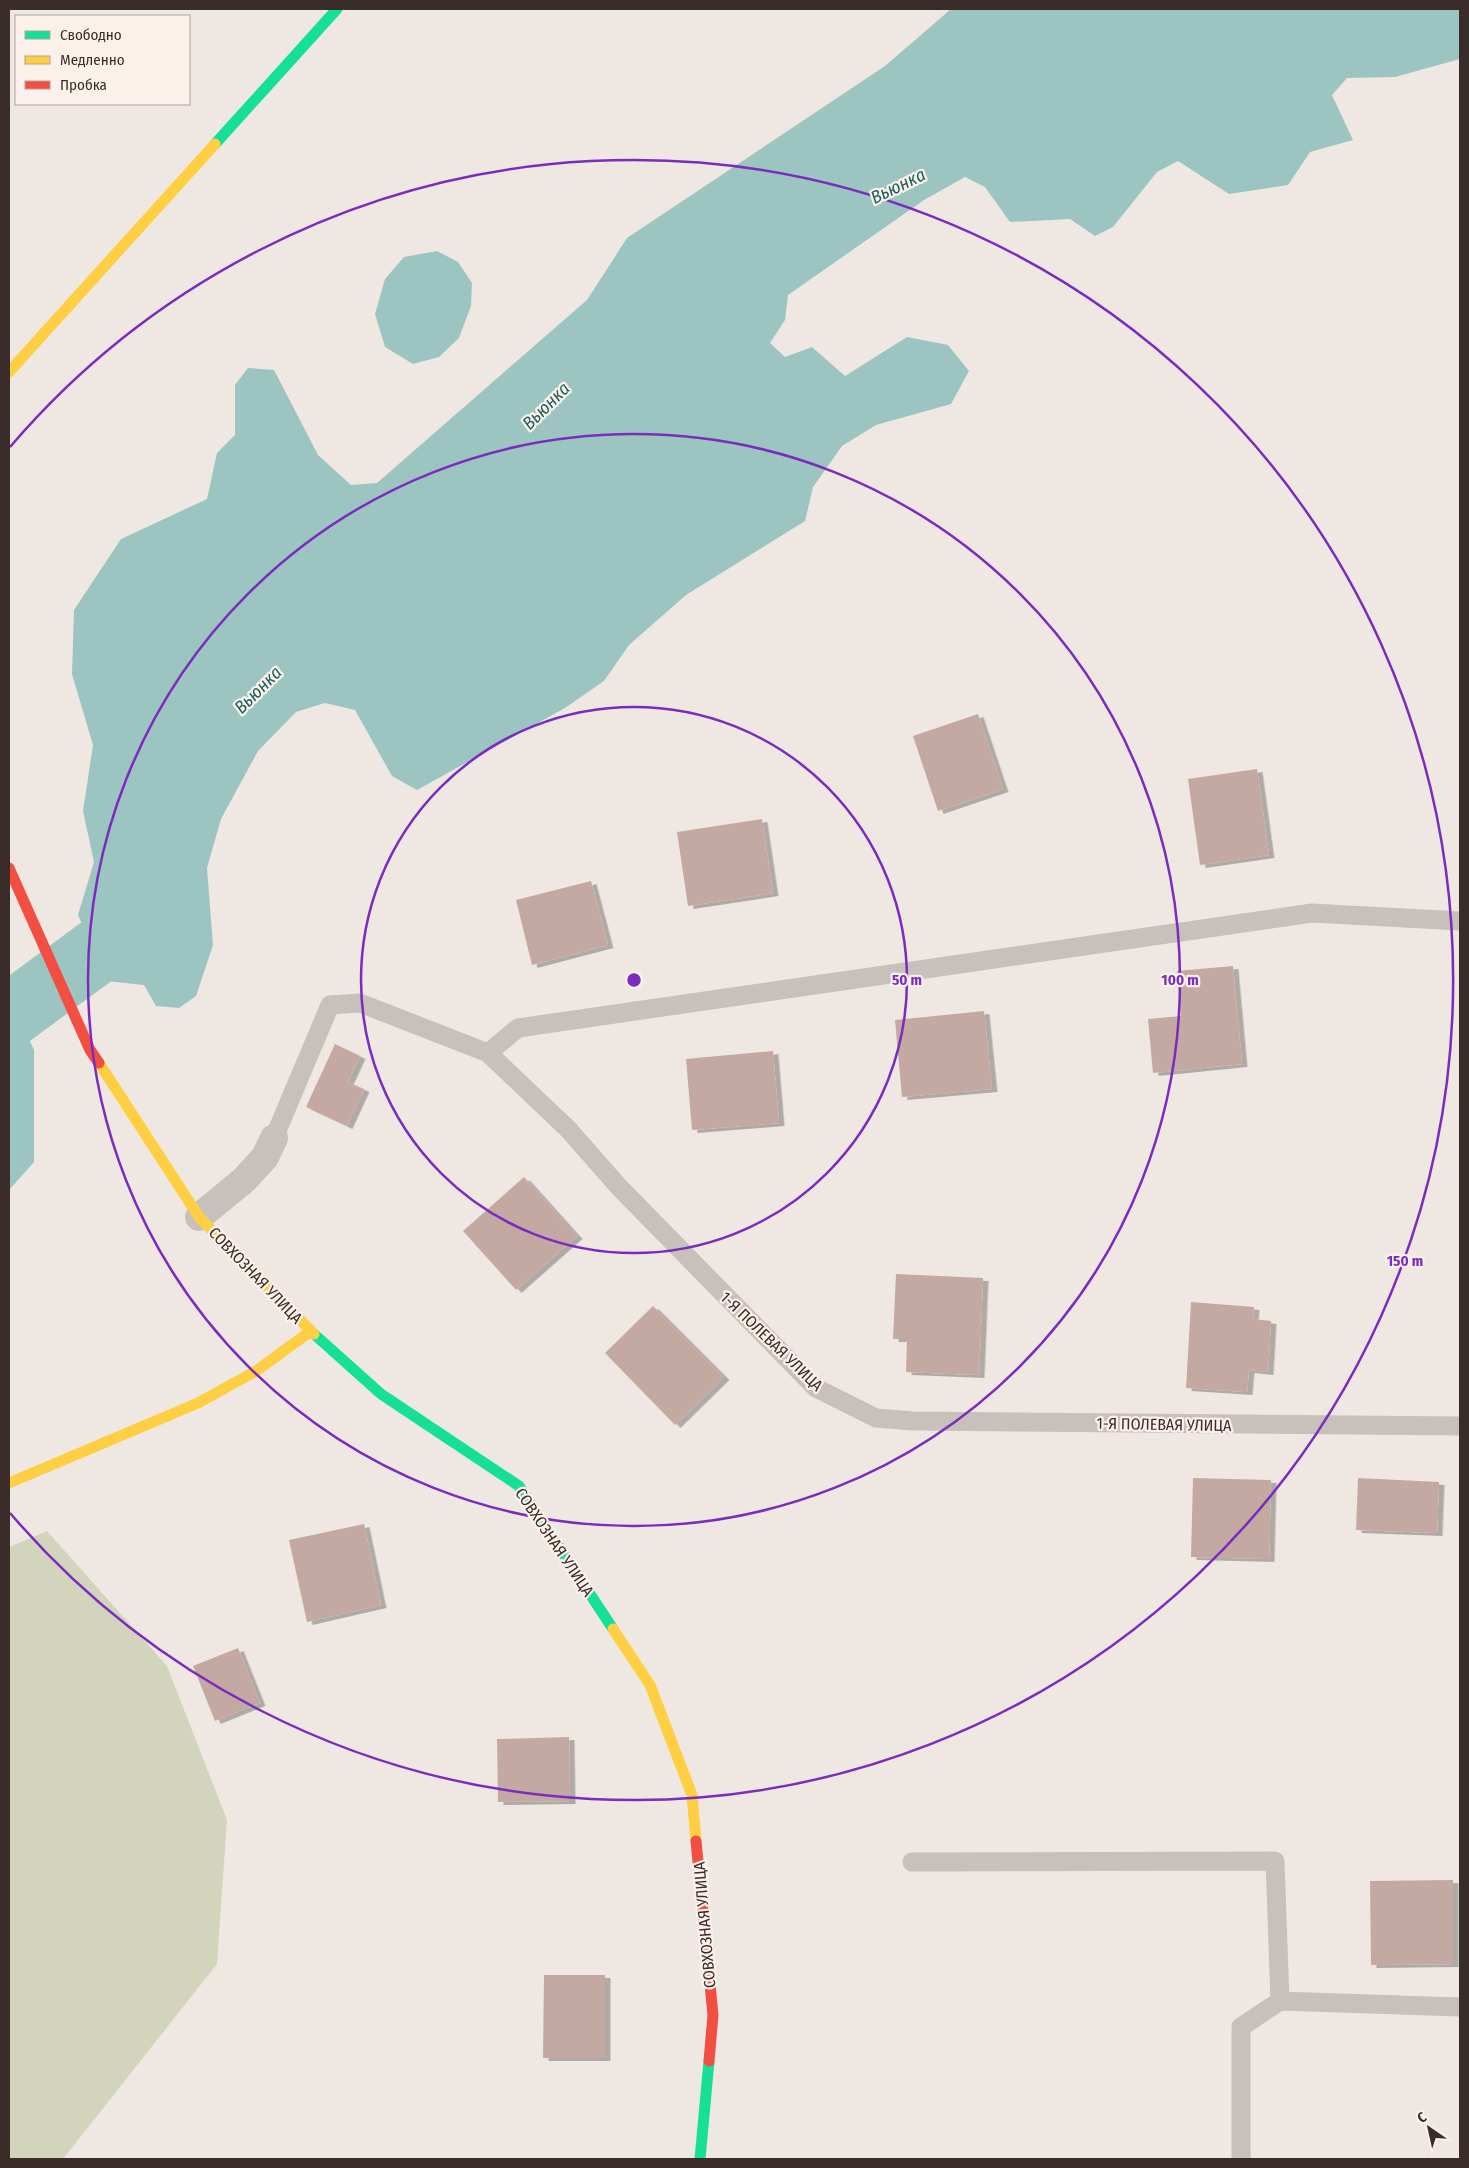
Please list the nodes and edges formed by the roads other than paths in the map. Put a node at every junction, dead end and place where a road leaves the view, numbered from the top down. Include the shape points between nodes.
1 (337, 9) edge
2 (9, 372) edge
3 (9, 869) edge
4 (1460, 921) edge
5 (488, 1053) junction
6 (274, 1138) joint
7 (199, 1217) junction
8 (311, 1331) junction
9 (1460, 1426) edge
10 (9, 1483) edge
11 (912, 1862) dead end
12 (1280, 2001) junction
13 (1460, 2007) edge
14 (700, 2159) edge
15 (1240, 2159) edge

1 - 2 street
3 - 7 street, СОВХОЗНАЯ УЛИЦА via 90,1050
4 - 5 lane via 1312,913 518,1028
5 - 6 lane, 1-Я ПОЛЕВАЯ УЛИЦА via 360,1004 330,1005
5 - 9 lane, 1-Я ПОЛЕВАЯ УЛИЦА via 568,1129 619,1186 816,1388 876,1418
6 - 7 street via 266,1157
7 - 8 street, СОВХОЗНАЯ УЛИЦА
8 - 10 street via 256,1371 198,1402
8 - 14 street, СОВХОЗНАЯ УЛИЦА via 381,1394 519,1486 650,1685 692,1795 713,2015
11 - 12 lane via 1275,1861
12 - 13 lane
12 - 15 lane via 1241,2027

